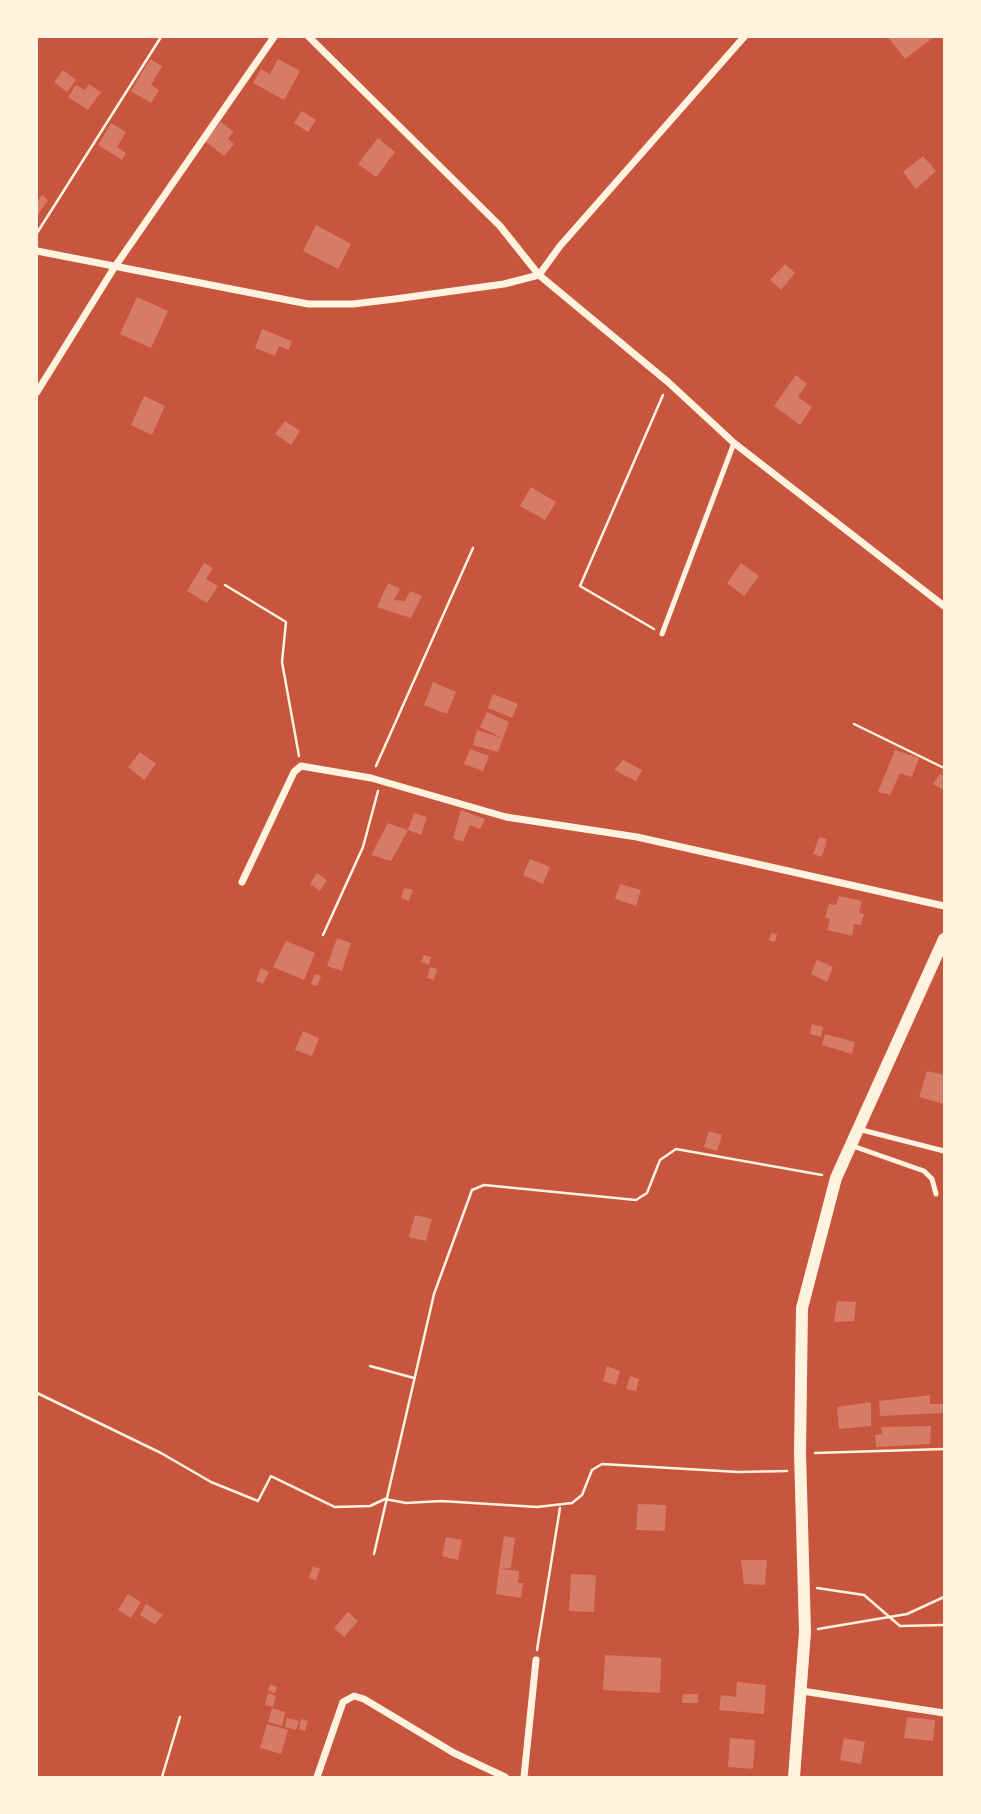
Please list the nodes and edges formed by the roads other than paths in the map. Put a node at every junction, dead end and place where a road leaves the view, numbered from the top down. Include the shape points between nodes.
1 (274, 37) edge
2 (309, 37) edge
3 (744, 37) edge
4 (37, 251) edge
5 (114, 268) junction
6 (538, 275) junction
7 (37, 392) edge
8 (734, 443) junction
9 (944, 606) edge
10 (662, 634) road end
11 (242, 882) dead end
12 (944, 906) edge
13 (944, 939) edge
14 (940, 959) edge
15 (858, 1129) junction
16 (850, 1145) junction
17 (944, 1151) edge
18 (936, 1194) dead end
19 (536, 1660) road end
20 (802, 1691) junction
21 (944, 1713) edge
22 (317, 1777) edge
23 (505, 1777) edge
24 (524, 1777) edge
25 (794, 1777) edge

1 - 5 street
2 - 6 street via 500,226
3 - 6 street
4 - 5 street
5 - 6 street via 308,304 395,299
5 - 7 street
6 - 8 street
8 - 9 street
8 - 10 lane
11 - 12 street via 294,772 301,766 371,778 506,817 637,837
13 - 14 street
14 - 15 street
15 - 16 street
15 - 17 lane
16 - 18 lane via 924,1171
16 - 20 street via 836,1178 802,1308
19 - 24 street
20 - 21 street
20 - 25 street
22 - 23 street via 343,1702 354,1696

